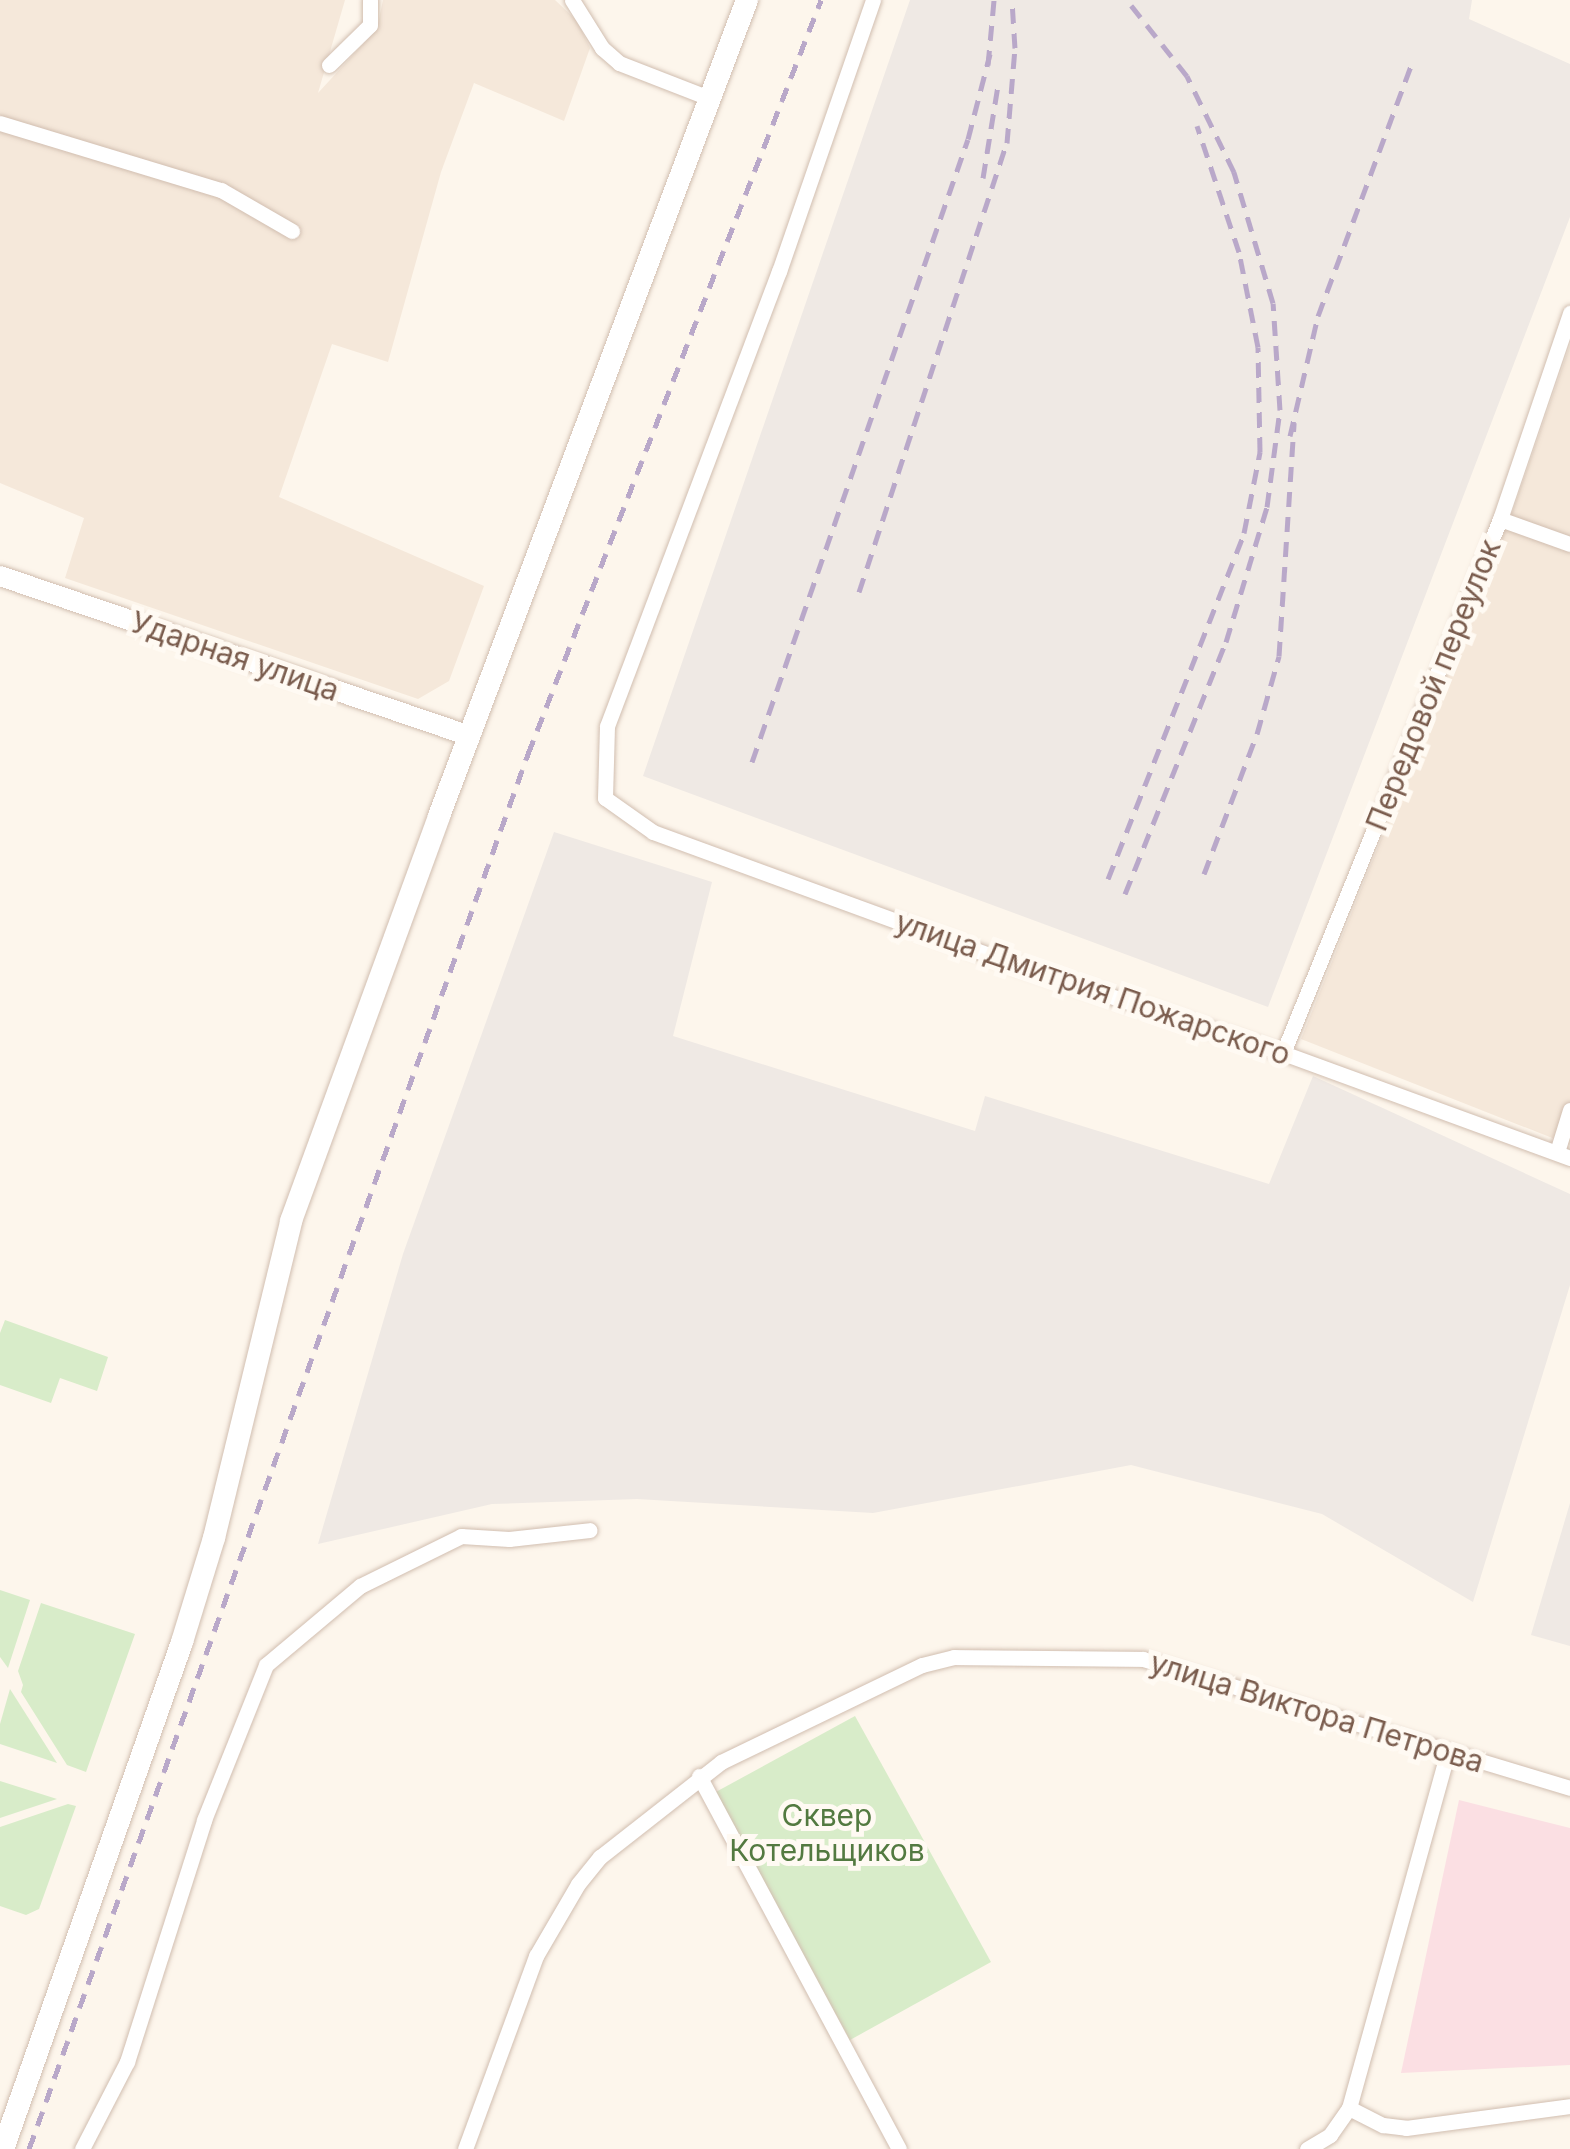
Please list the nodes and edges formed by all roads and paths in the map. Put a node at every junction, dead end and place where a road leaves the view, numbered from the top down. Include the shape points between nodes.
1 (370, 0) edge
2 (572, 0) edge
3 (748, 0) edge
4 (873, 0) edge
5 (329, 65) dead end
6 (712, 99) junction
7 (0, 123) edge
8 (292, 231) dead end
9 (1570, 313) edge
10 (1500, 519) junction
11 (1570, 544) edge
12 (0, 576) edge
13 (469, 736) junction
14 (1283, 1052) junction
15 (1570, 1110) edge
16 (1564, 1155) edge
17 (590, 1530) dead end
18 (1448, 1751) junction
19 (699, 1776) junction
20 (1570, 1788) edge
21 (1570, 2106) edge
22 (1349, 2108) junction
23 (3, 2149) edge
24 (84, 2149) edge
25 (465, 2149) edge
26 (899, 2149) edge
27 (1308, 2149) edge

1 - 5 street via 370,25
2 - 6 street via 619,64
3 - 6 main road
4 - 14 street, улица Дмитрия Пожарского via 607,726 602,790 620,812 653,832 1001,960
6 - 13 main road
7 - 8 street via 221,190
9 - 10 street, Передовой переулок
10 - 11 street
10 - 14 street, Передовой переулок
12 - 13 street, Ударная улица
13 - 23 main road via 291,1221 182,1642
14 - 16 street, улица Дмитрия Пожарского
15 - 16 street
17 - 24 street via 509,1539 461,1536 360,1586 266,1665 204,1820 128,2062
18 - 19 street, улица Виктора Петрова via 1143,1659 954,1657 922,1665
18 - 20 street, улица Виктора Петрова
18 - 22 street
19 - 25 street, улица Виктора Петрова via 600,1857 558,1915 536,1956
19 - 26 street
21 - 22 street via 1406,2128 1382,2125
22 - 27 street via 1330,2135

